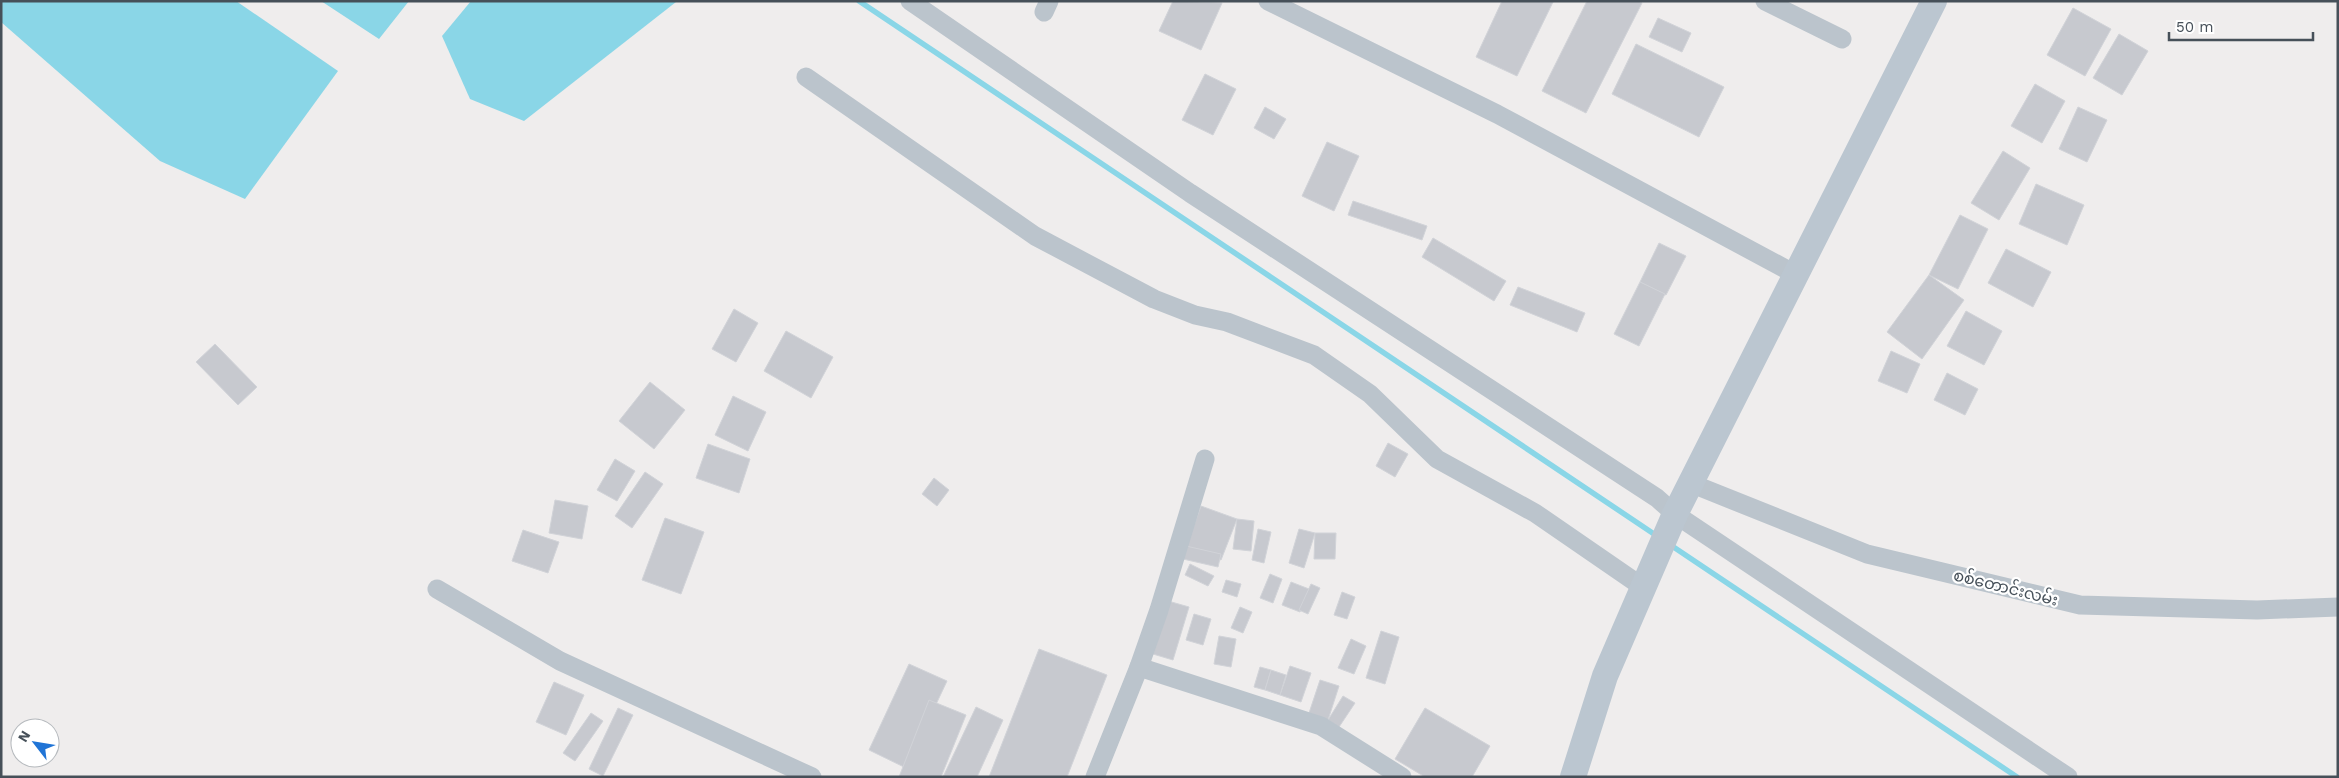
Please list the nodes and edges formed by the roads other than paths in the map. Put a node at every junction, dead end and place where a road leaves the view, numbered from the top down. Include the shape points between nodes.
1 (910, 1) edge
2 (1268, 1) edge
3 (1765, 1) edge
4 (1934, 1) edge
5 (1842, 39) dead end
6 (806, 77) dead end
7 (1795, 274) junction
8 (1205, 460) dead end
9 (1690, 483) junction
10 (1675, 514) junction
11 (1644, 588) junction
12 (438, 589) dead end
13 (2338, 607) edge
14 (1140, 667) junction
15 (1571, 772) edge
16 (812, 777) edge
17 (1095, 777) edge
18 (1402, 777) edge
19 (2068, 777) edge

1 - 10 street via 1190,193 1657,498
2 - 7 street via 1498,114
3 - 5 street
4 - 7 street
6 - 11 street via 1035,236 1154,299 1314,355 1370,394 1437,459 1535,512
7 - 9 street
8 - 14 street
9 - 10 street
9 - 13 street, စစ်တောင်းလမ်း via 1867,554 2080,605 2257,610
10 - 11 street
10 - 19 street
11 - 15 street via 1605,676
12 - 16 street via 560,661
14 - 17 street
14 - 18 street via 1321,726

